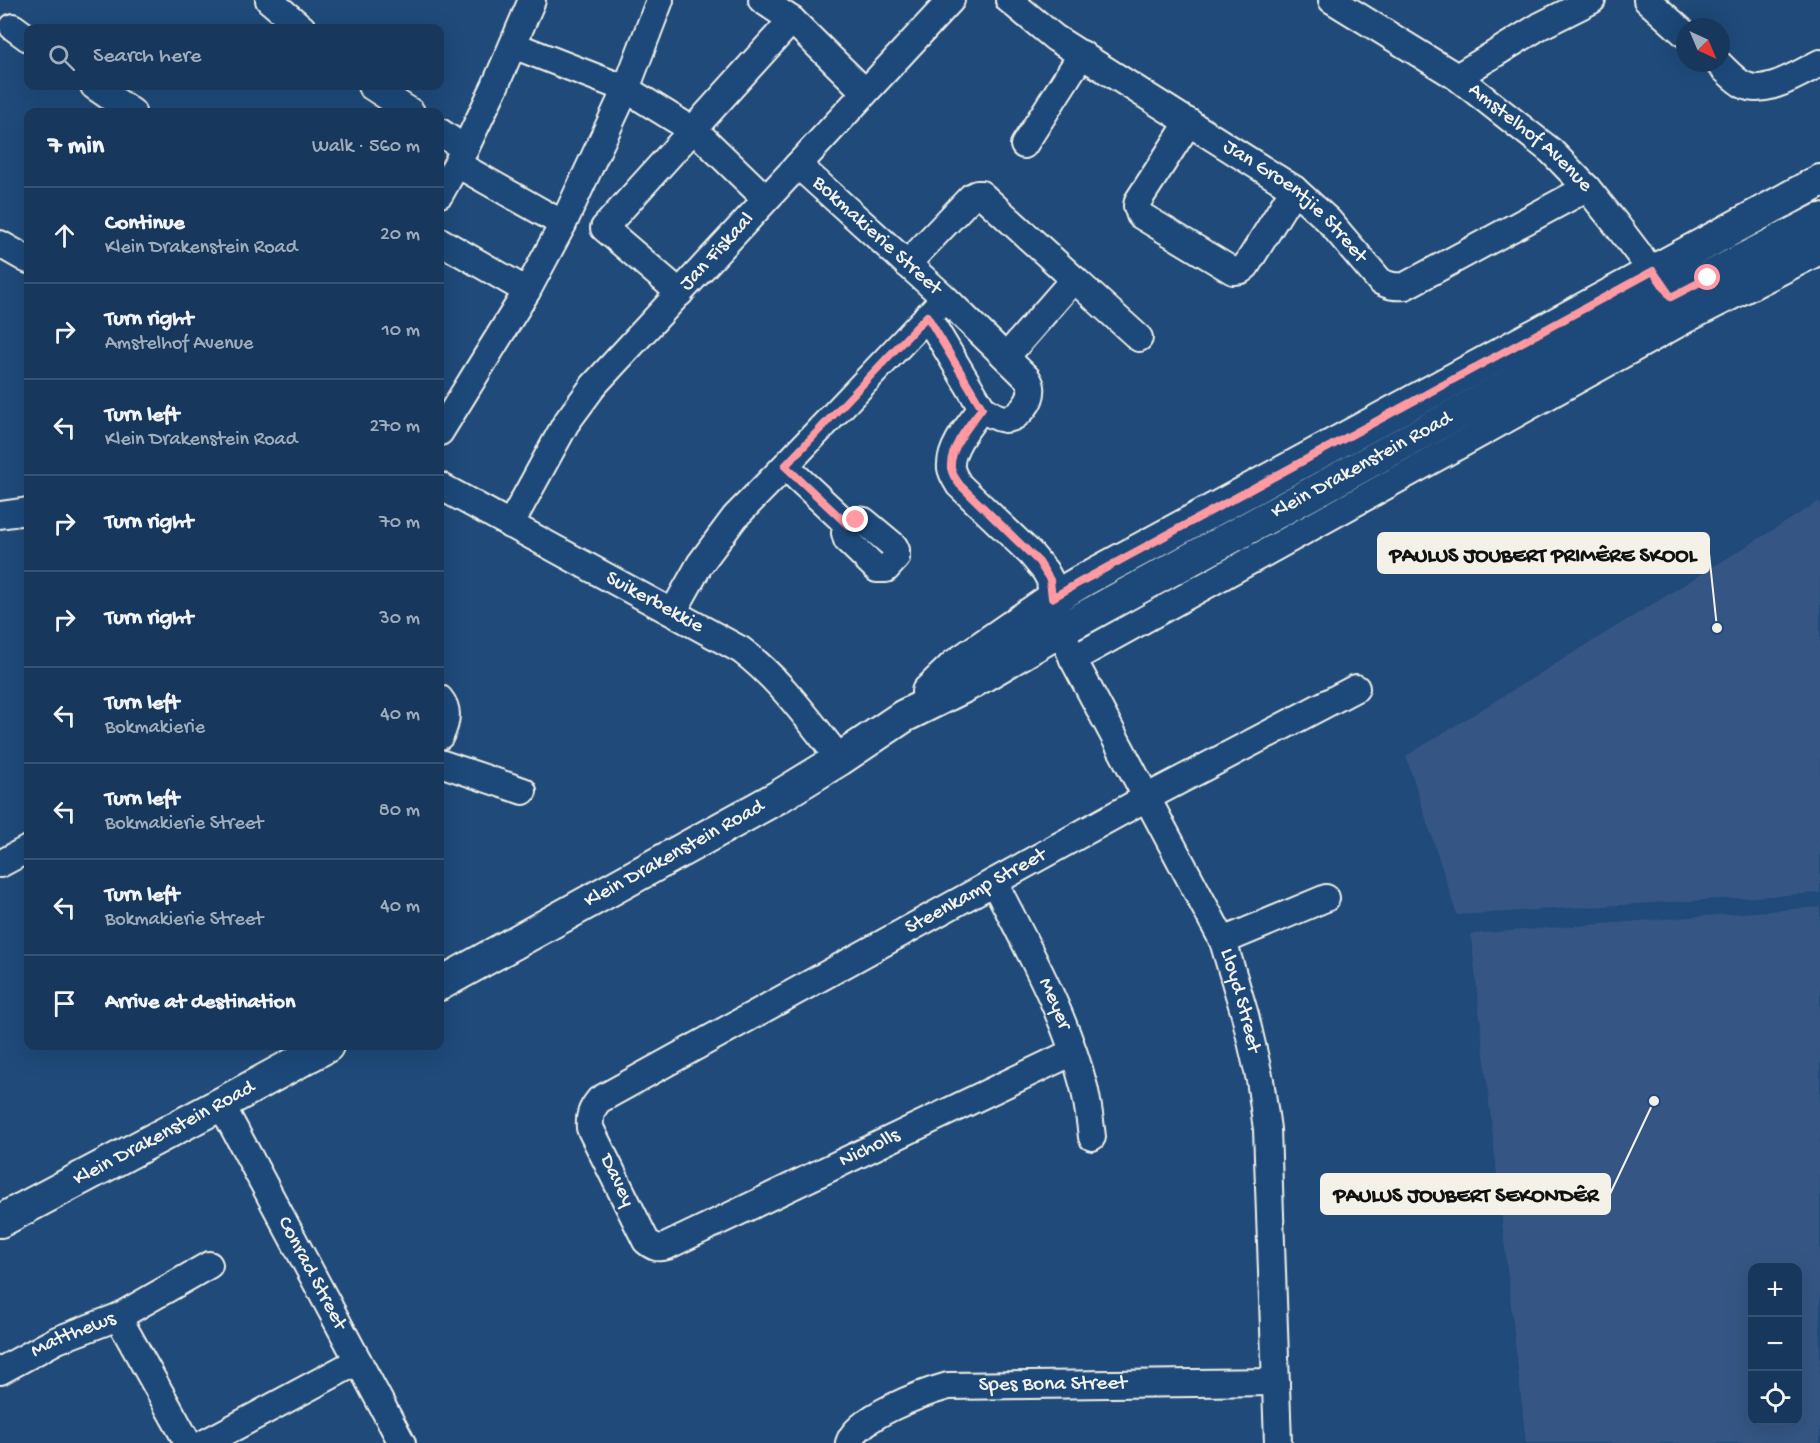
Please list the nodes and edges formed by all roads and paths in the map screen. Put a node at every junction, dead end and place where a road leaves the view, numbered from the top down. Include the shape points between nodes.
1 (269, 0) edge
2 (532, 0) edge
3 (660, 0) edge
4 (762, 0) edge
5 (951, 0) edge
6 (1009, 0) edge
7 (1332, 0) edge
8 (1592, 0) edge
9 (1647, 0) edge
10 (792, 20) junction
11 (297, 24) edge
12 (1676, 26) edge
13 (513, 45) junction
14 (1082, 54) junction
15 (1820, 63) edge
16 (1728, 72) edge
17 (1457, 77) junction
18 (626, 89) junction
19 (100, 90) edge
20 (377, 90) edge
21 (865, 92) junction
22 (126, 108) edge
23 (405, 108) edge
24 (1189, 122) junction
25 (693, 131) junction
26 (444, 137) edge
27 (1024, 145) dead end
28 (461, 156) junction
29 (798, 165) junction
30 (1820, 181) edge
31 (444, 187) edge
32 (1587, 188) junction
33 (1294, 189) junction
34 (766, 199) junction
35 (568, 216) junction
36 (1820, 220) edge
37 (604, 228) junction
38 (444, 243) edge
39 (0, 244) edge
40 (1820, 250) edge
41 (24, 258) edge
42 (907, 264) junction
43 (1653, 271) junction
44 (1074, 279) junction
45 (527, 291) junction
46 (680, 293) junction
47 (945, 298) junction
48 (1679, 308) junction
49 (927, 316) junction
50 (1138, 338) dead end
51 (1006, 357) junction
52 (982, 408) junction
53 (444, 426) edge
54 (785, 466) junction
55 (444, 488) edge
56 (24, 512) edge
57 (0, 515) edge
58 (510, 525) junction
59 (848, 525) dead end
60 (1052, 598) junction
61 (673, 612) junction
62 (1061, 630) junction
63 (1073, 659) junction
64 (1356, 687) dead end
65 (444, 706) edge
66 (904, 716) junction
67 (444, 727) edge
68 (840, 759) junction
69 (444, 764) edge
70 (523, 791) dead end
71 (1146, 798) junction
72 (24, 851) edge
73 (0, 864) edge
74 (994, 882) junction
75 (1326, 898) dead end
76 (1223, 941) junction
77 (444, 982) edge
78 (320, 1050) edge
79 (1074, 1052) junction
80 (599, 1100) joint
81 (221, 1104) junction
82 (1092, 1137) dead end
83 (0, 1221) edge
84 (667, 1246) joint
85 (209, 1265) dead end
86 (118, 1317) junction
87 (358, 1361) junction
88 (0, 1371) edge
89 (1276, 1382) junction
90 (188, 1443) edge
91 (204, 1443) edge
92 (402, 1443) edge
93 (849, 1443) edge
94 (1278, 1443) edge

1 - 11 street
2 - 13 street
3 - 18 street
4 - 10 street
5 - 21 street, Jan Fiskaal
6 - 14 street, Jan Groentjie Street via 1055,38
7 - 17 street, Amstelhof Avenue
8 - 17 street via 1540,26
9 - 12 street
10 - 21 street
10 - 25 street
13 - 18 street
13 - 28 street
14 - 24 street, Jan Groentjie Street
14 - 27 street
15 - 16 street via 1760,88 1743,85
17 - 32 street, Amstelhof Avenue via 1551,151
18 - 25 street
18 - 35 street
19 - 22 street
20 - 23 street
21 - 29 street, Jan Fiskaal
24 - 33 street, Jan Groentjie Street
24 - 33 street via 1138,201 1140,215 1238,272 1246,266
25 - 34 street
25 - 37 street
26 - 28 street
28 - 31 street
28 - 35 street
29 - 34 street, Jan Fiskaal
29 - 42 street, Bokmakierie Street
30 - 43 main road, Klein Drakenstein Road
32 - 33 street, Jan Groentjie Street via 1405,286 1395,287 1380,281 1328,220
32 - 43 street, Amstelhof Avenue
34 - 46 street, Jan Fiskaal
35 - 37 street
35 - 45 street
36 - 48 main road, Klein Drakenstein Road
37 - 46 street
38 - 45 street
39 - 41 street
40 - 48 street
42 - 44 street via 971,197 981,194
42 - 47 street, Bokmakierie Street
43 - 48 street, Amstelhof Avenue
43 - 60 main road, Klein Drakenstein Road
44 - 50 street
44 - 51 street
45 - 53 street
46 - 58 street, Jan Fiskaal via 594,386 566,423
47 - 49 street, Bokmakierie Street
47 - 51 street
48 - 62 main road, Klein Drakenstein Road
48 - 63 street
49 - 52 street
49 - 54 street, Bokmakierie Street
51 - 52 street via 1027,378 1031,387 1029,399 1016,415 1006,419 992,416
52 - 60 street, Lloyd Street via 953,455 953,475 1039,562 1050,580
54 - 59 street
54 - 61 street, Bokmakierie Street via 719,536
55 - 58 street, Suikerbekkie
56 - 57 street
58 - 61 street, Suikerbekkie
60 - 62 street, Lloyd Street
60 - 66 main road, Klein Drakenstein Road via 955,666
61 - 68 street, Suikerbekkie via 761,665
62 - 63 street, Lloyd Street
62 - 66 main road, Klein Drakenstein Road via 967,685
63 - 71 street, Lloyd Street
64 - 71 street, Steenkamp Street
65 - 67 street
66 - 68 main road, Klein Drakenstein Road
68 - 77 main road, Klein Drakenstein Road
69 - 70 street
71 - 74 street, Steenkamp Street
71 - 76 street, Lloyd Street
72 - 73 street
74 - 79 street, Meyer
74 - 80 street, Steenkamp Street
75 - 76 street
76 - 89 street, Lloyd Street via 1245,1015 1267,1129
78 - 81 main road, Klein Drakenstein Road
79 - 82 street, Meyer
79 - 84 street, Nicholls
80 - 84 street, Davey via 592,1109 590,1128 646,1241 655,1248
81 - 83 main road, Klein Drakenstein Road
81 - 87 street, Conrad Street
85 - 86 street
86 - 88 street, Matthews via 57,1340
86 - 90 street, Matthews
87 - 91 street
87 - 92 street, Conrad Street
89 - 93 street, Spes Bona Street via 948,1386 917,1395 862,1424
89 - 94 street, Lloyd Street

